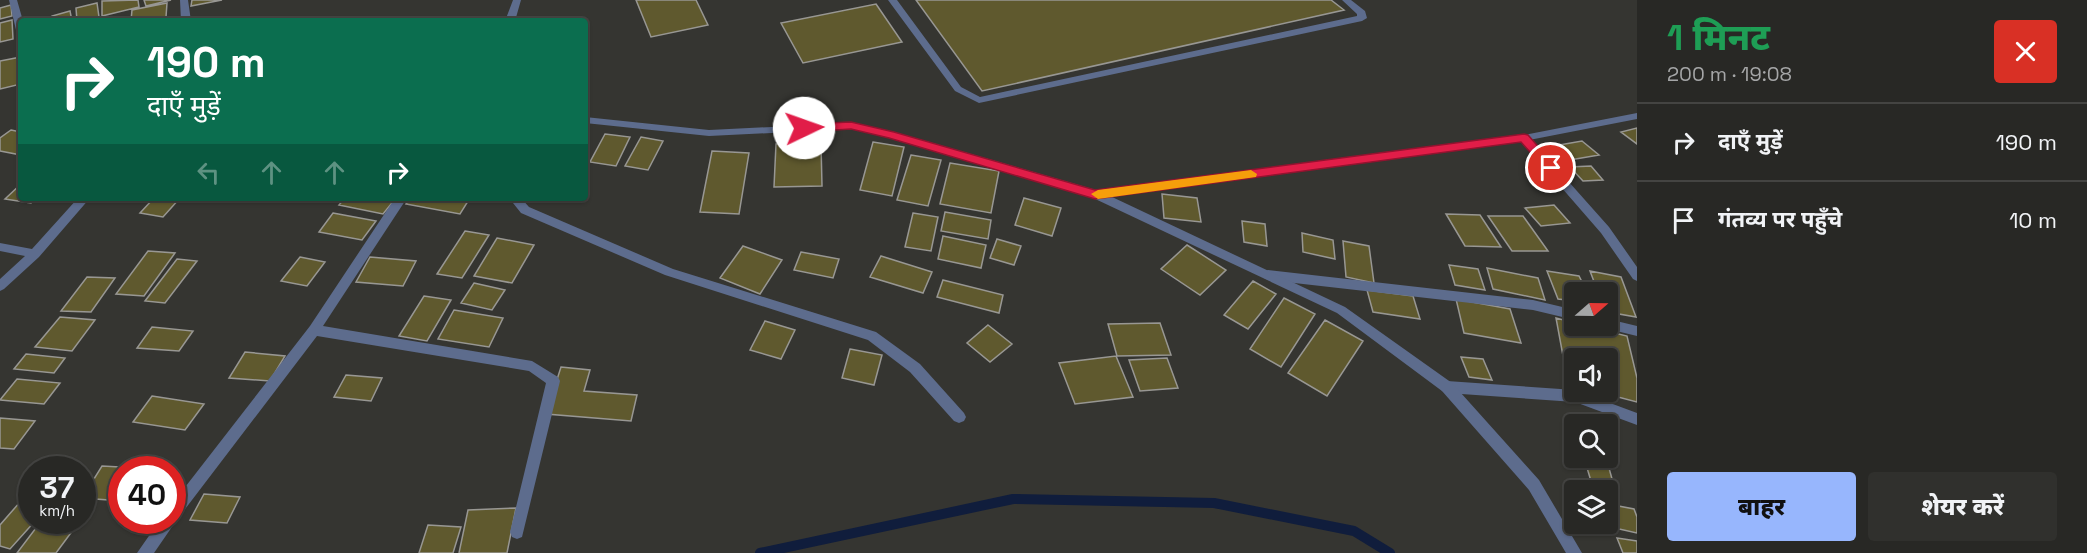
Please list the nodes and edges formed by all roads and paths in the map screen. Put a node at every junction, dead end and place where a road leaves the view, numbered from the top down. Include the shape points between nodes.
1 (13, 0) edge
2 (184, 0) edge
3 (517, 0) edge
4 (892, 0) edge
5 (1346, 0) edge
6 (186, 18) edge
7 (511, 18) edge
8 (18, 19) edge
9 (1637, 116) edge
10 (588, 120) edge
11 (1524, 138) junction
12 (1095, 195) junction
13 (81, 201) edge
14 (399, 201) edge
15 (516, 201) edge
16 (0, 248) edge
17 (34, 254) junction
18 (1268, 275) junction
19 (1637, 276) edge
20 (0, 286) edge
21 (1564, 312) edge
22 (1618, 326) edge
23 (314, 330) junction
24 (1637, 331) edge
25 (1447, 387) junction
26 (960, 417) dead end
27 (1637, 419) edge
28 (186, 498) edge
29 (518, 532) dead end
30 (159, 534) edge
31 (145, 553) edge
32 (1574, 553) edge

1 - 8 street
2 - 6 street
3 - 7 street
4 - 5 street via 957,89 978,100 1362,18 1362,13
9 - 11 street
10 - 12 street via 709,133 851,126
11 - 12 street
11 - 19 street via 1605,230
12 - 18 street
13 - 17 street
14 - 23 street
15 - 26 street via 532,213 669,272 873,336 915,368
16 - 17 street
17 - 20 street
18 - 21 street via 1533,305
18 - 25 street via 1341,310
22 - 24 street
23 - 28 street
23 - 29 street via 532,366 553,381
25 - 27 street via 1575,396
25 - 32 street via 1534,485
30 - 31 street

